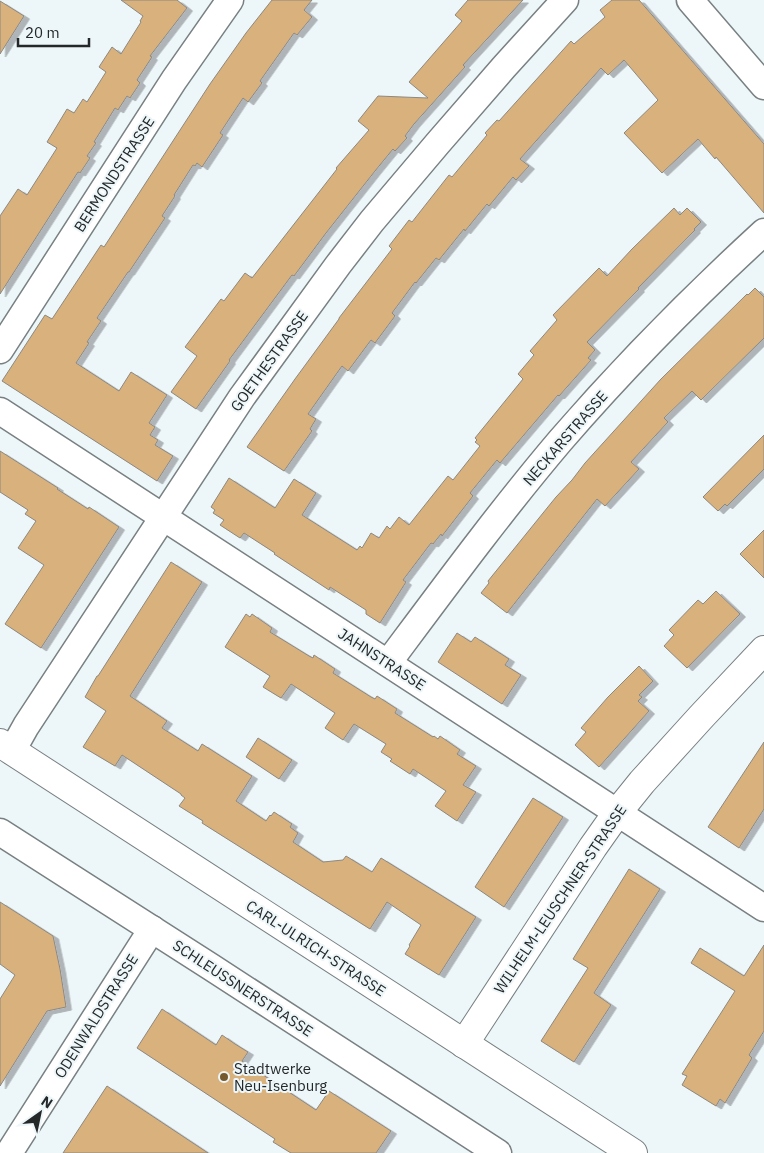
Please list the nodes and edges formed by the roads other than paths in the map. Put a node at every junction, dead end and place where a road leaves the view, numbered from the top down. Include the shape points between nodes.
1 (230, 0) edge
2 (565, 0) edge
3 (690, 0) edge
4 (764, 86) edge
5 (764, 232) edge
6 (0, 350) edge
7 (0, 411) edge
8 (164, 517) junction
9 (764, 650) edge
10 (388, 663) junction
11 (6, 747) edge
12 (617, 813) junction
13 (0, 832) edge
14 (764, 908) edge
15 (152, 929) junction
16 (464, 1044) junction
17 (488, 1150) edge
18 (9, 1153) edge
19 (633, 1153) edge

1 - 6 street, BERMONDSTRASSE via 174,80
2 - 8 street, GOETHESTRASSE via 372,221 242,397
3 - 4 street
5 - 10 street, NECKARSTRASSE via 650,343 561,440 478,542
7 - 8 street, JAHNSTRASSE
8 - 10 street, JAHNSTRASSE
8 - 11 street, GOETHESTRASSE via 26,726
9 - 12 main road, WILHELM-LEUSCHNER-STRASSE
10 - 12 street, JAHNSTRASSE
11 - 16 main road, CARL-ULRICH-STRASSE
12 - 14 street, JAHNSTRASSE
12 - 16 main road, WILHELM-LEUSCHNER-STRASSE
13 - 15 street, SCHLEUSSNERSTRASSE
15 - 17 street, SCHLEUSSNERSTRASSE
15 - 18 street, ODENWALDSTRASSE
16 - 19 main road, CARL-ULRICH-STRASSE

